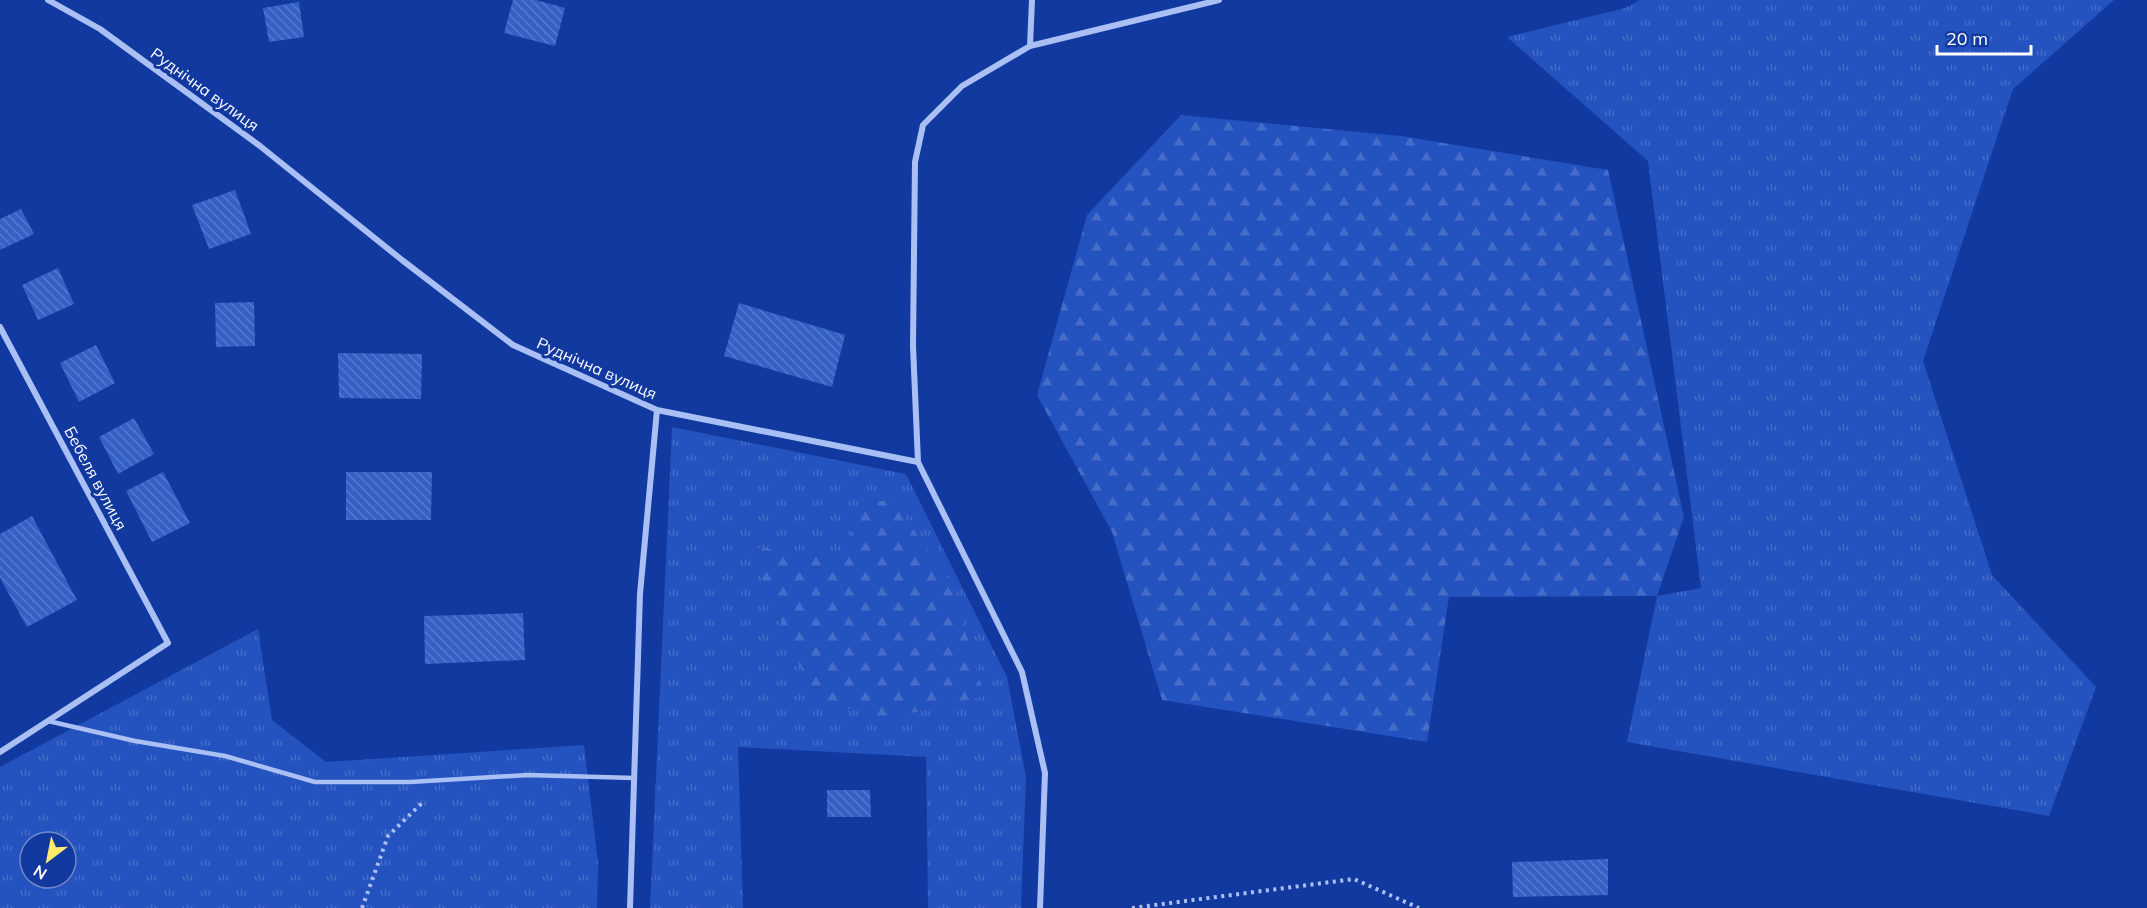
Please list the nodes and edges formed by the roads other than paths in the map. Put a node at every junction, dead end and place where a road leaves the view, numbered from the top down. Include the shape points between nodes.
1 (48, 0) edge
2 (1032, 0) edge
3 (1219, 0) edge
4 (1030, 46) junction
5 (0, 327) edge
6 (657, 410) junction
7 (918, 462) junction
8 (48, 721) junction
9 (1, 749) edge
10 (634, 778) junction
11 (630, 908) edge
12 (1040, 908) edge

1 - 6 street, Руднічна вулиця via 100,29 260,146 513,345
2 - 4 street
3 - 4 street
4 - 7 street via 962,86 923,125 915,162 913,346
5 - 8 street, Бебеля вулиця via 168,643
6 - 7 street, Руднічна вулиця
6 - 10 street via 640,594
7 - 12 street via 1022,672 1045,773
8 - 9 street
8 - 10 lane via 225,756 315,782 528,775
10 - 11 street

